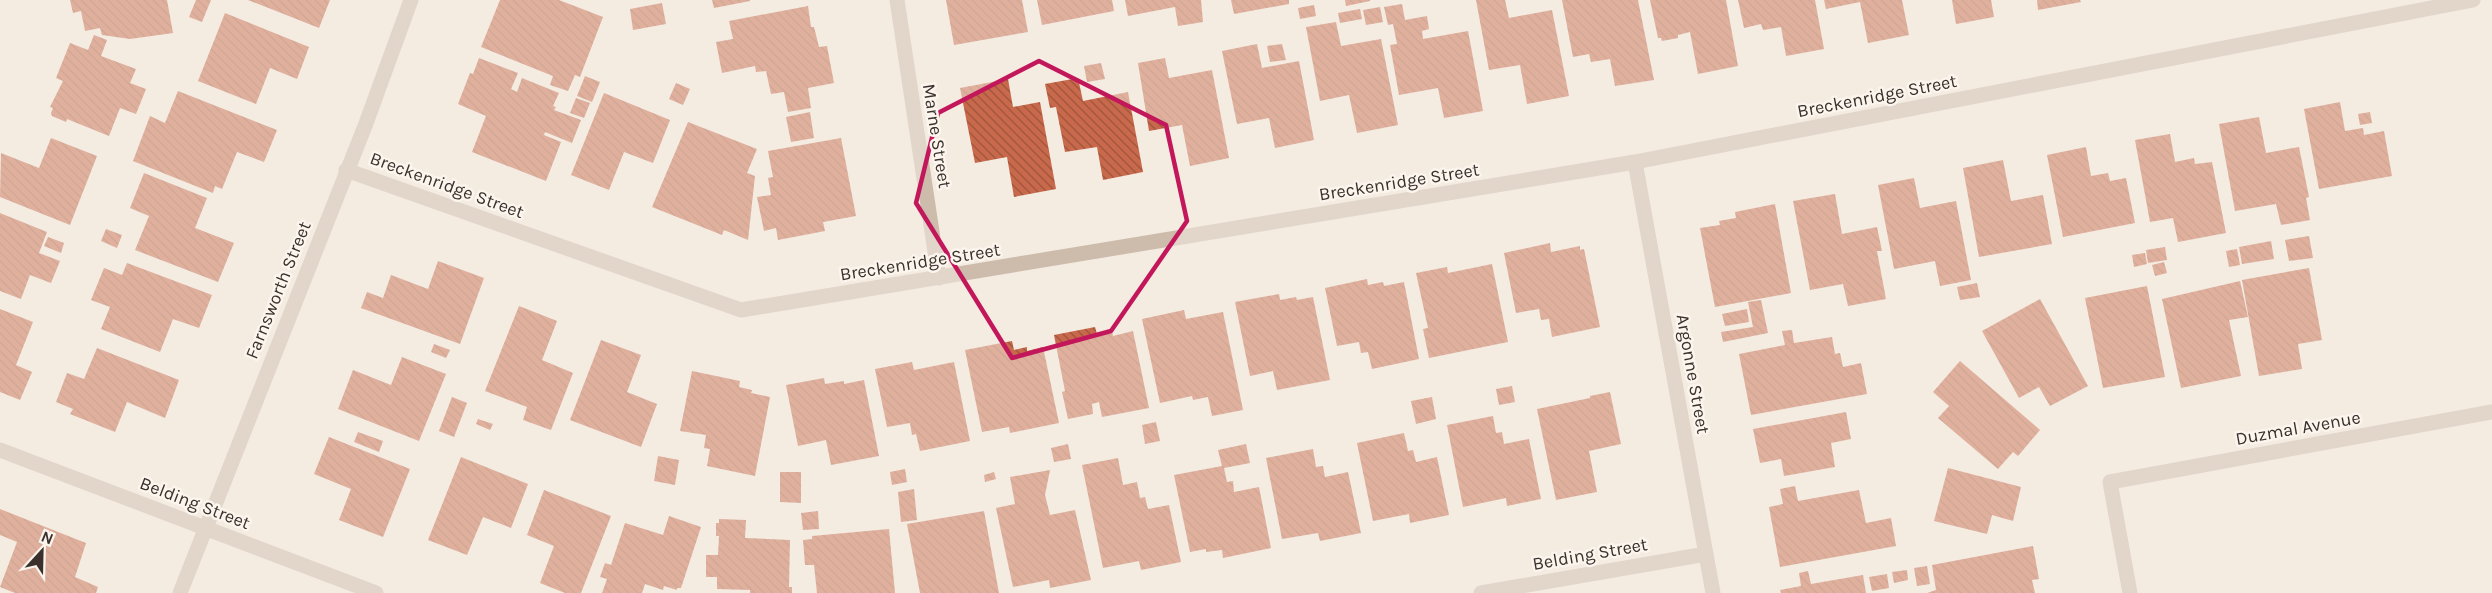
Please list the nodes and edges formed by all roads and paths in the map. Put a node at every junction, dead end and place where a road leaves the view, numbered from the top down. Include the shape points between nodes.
1 (411, 0) edge
2 (897, 0) edge
3 (2473, 0) edge
4 (1635, 162) junction
5 (346, 170) junction
6 (939, 278) junction
7 (2492, 412) edge
8 (0, 450) edge
9 (204, 529) junction
10 (1706, 554) junction
11 (180, 593) edge
12 (376, 593) edge
13 (1481, 593) edge
14 (1713, 593) edge
15 (2130, 593) edge

1 - 5 street, Farnsworth Street
2 - 6 street, Marne Street
3 - 4 street, Breckenridge Street
4 - 6 street, Breckenridge Street
4 - 10 street, Argonne Street
5 - 6 street, Breckenridge Street via 741,310
5 - 9 street, Farnsworth Street
7 - 15 street, Duzmal Avenue via 2110,482
8 - 9 street, Belding Street
9 - 11 street, Farnsworth Street
9 - 12 street, Belding Street
10 - 13 street, Belding Street
10 - 14 street, Argonne Street

